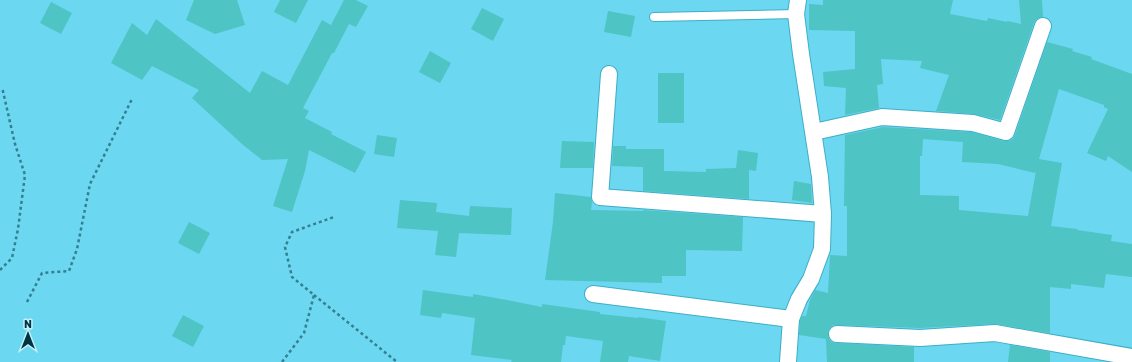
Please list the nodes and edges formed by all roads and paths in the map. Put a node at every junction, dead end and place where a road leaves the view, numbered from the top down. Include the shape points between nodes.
1 (797, 7) edge
2 (654, 17) dead end
3 (1044, 26) dead end
4 (609, 74) dead end
5 (2, 86) dead end
6 (132, 99) dead end
7 (814, 132) junction
8 (823, 214) junction
9 (334, 217) dead end
10 (0, 270) edge
11 (593, 294) dead end
12 (314, 296) junction
13 (27, 302) dead end
14 (791, 319) junction
15 (837, 334) dead end
16 (1132, 357) edge
17 (282, 362) edge
18 (397, 362) edge
19 (788, 362) edge

1 - 2 lane
1 - 7 street via 801,54
3 - 7 street via 1006,132 972,123 882,117
4 - 8 street via 600,197
5 - 10 path via 24,175 12,258
6 - 13 path via 90,184 77,248 69,271 42,273
7 - 8 street
8 - 14 street via 822,248 811,279
9 - 12 path via 292,232 285,247 292,277
11 - 14 street
12 - 17 path via 304,333
12 - 18 path
14 - 19 street
15 - 16 street via 920,338 996,333

